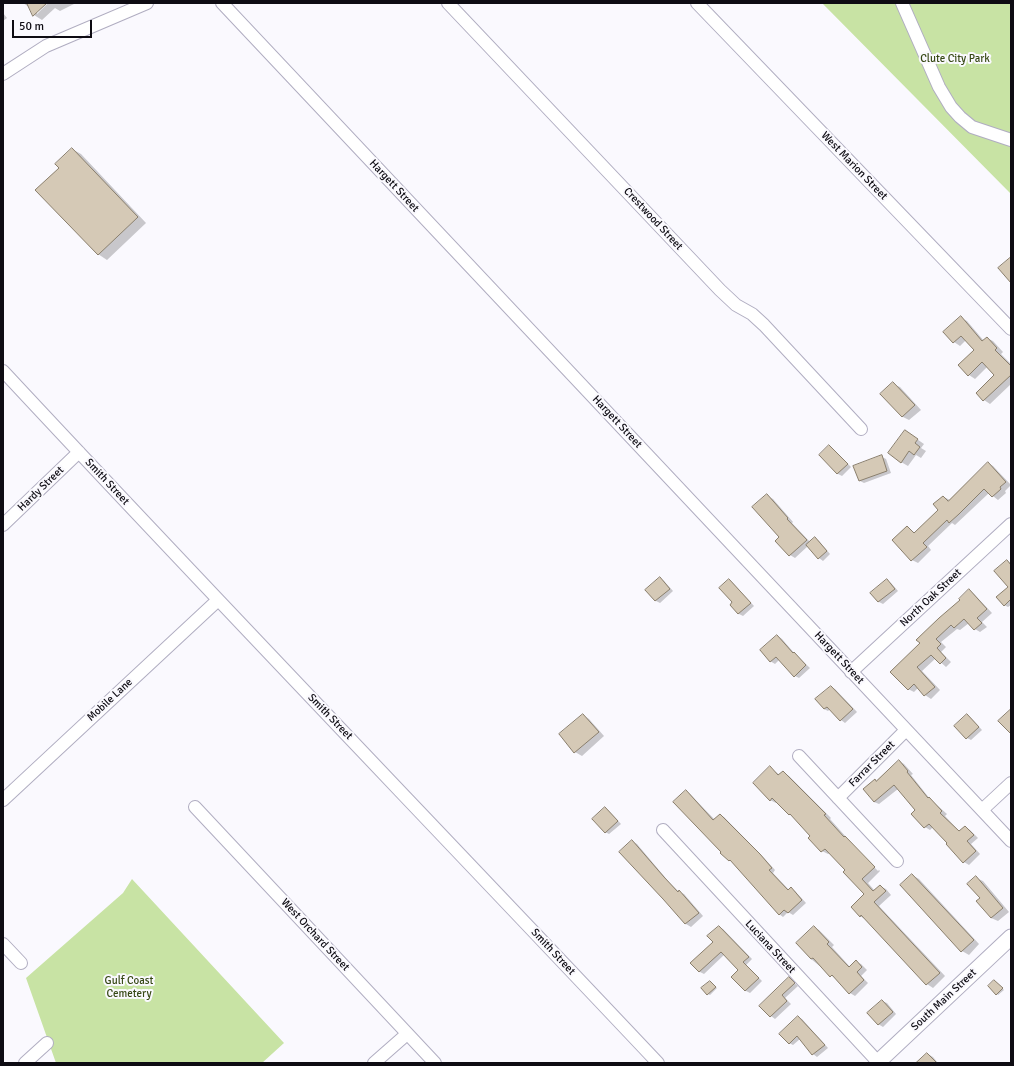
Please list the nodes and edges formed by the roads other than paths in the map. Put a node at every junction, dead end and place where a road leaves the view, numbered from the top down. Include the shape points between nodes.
1 (147, 3) edge
2 (222, 3) edge
3 (448, 3) edge
4 (697, 3) edge
5 (902, 3) edge
6 (3, 74) edge
7 (1011, 140) edge
8 (1011, 329) edge
9 (3, 371) edge
10 (861, 430) dead end
11 (79, 452) junction
12 (1011, 524) edge
13 (3, 525) edge
14 (218, 600) junction
15 (851, 672) junction
16 (906, 730) junction
17 (799, 756) dead end
18 (1011, 783) edge
19 (838, 798) junction
20 (3, 800) edge
21 (195, 807) dead end
22 (982, 810) junction
23 (663, 830) dead end
24 (1011, 841) edge
25 (897, 861) dead end
26 (1011, 937) edge
27 (3, 944) edge
28 (20, 963) dead end
29 (407, 1034) junction
30 (47, 1043) dead end
31 (25, 1063) edge
32 (374, 1063) edge
33 (435, 1063) edge
34 (658, 1063) edge
35 (877, 1063) edge

1 - 6 street via 46,46
2 - 15 street, Hargett Street
3 - 10 street, Crestwood Street via 720,290 764,325
4 - 8 street, West Marion Street
5 - 7 street via 939,87 951,107 972,127
9 - 11 street, Smith Street
11 - 13 street, Hardy Street
11 - 14 street, Smith Street
12 - 15 street, North Oak Street
14 - 20 street, Mobile Lane
14 - 34 street, Smith Street
15 - 16 street, Hargett Street
16 - 19 street, Farrar Street
16 - 22 street, Hargett Street
17 - 19 street
18 - 22 street
19 - 25 street
21 - 29 street, West Orchard Street
22 - 24 street, Hargett Street
23 - 35 street, Luciana Street
26 - 35 main road, South Main Street
27 - 28 street
29 - 32 street
29 - 33 street, West Orchard Street
30 - 31 street

